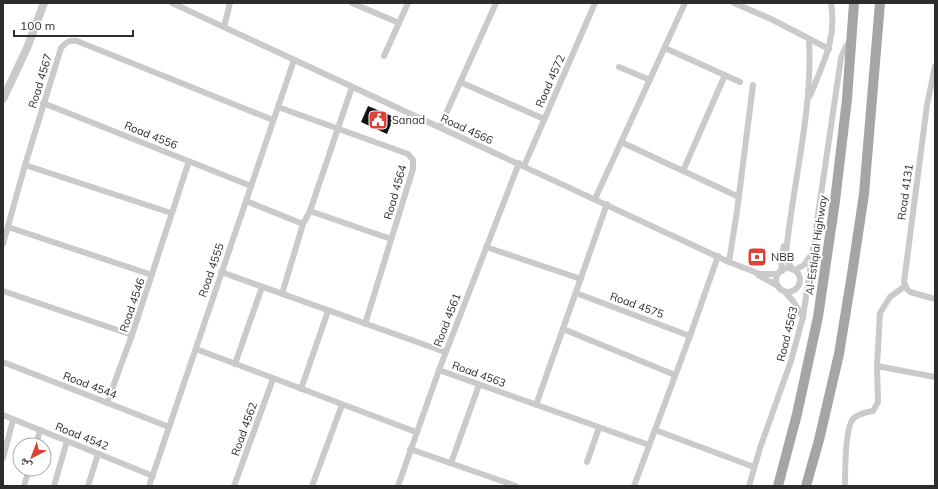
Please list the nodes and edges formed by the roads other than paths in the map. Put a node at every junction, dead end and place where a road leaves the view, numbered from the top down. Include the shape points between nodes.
1 (44, 3) edge
2 (172, 3) edge
3 (230, 3) edge
4 (352, 3) edge
5 (408, 3) edge
6 (496, 3) edge
7 (595, 3) edge
8 (685, 3) edge
9 (734, 3) edge
10 (831, 3) edge
11 (854, 3) edge
12 (875, 3) edge
13 (880, 3) edge
14 (879, 19) junction
15 (399, 23) junction
16 (224, 27) junction
17 (809, 39) junction
18 (850, 42) junction
19 (664, 48) junction
20 (829, 48) junction
21 (384, 56) dead end
22 (294, 60) junction
23 (935, 66) edge
24 (619, 67) dead end
25 (726, 75) junction
26 (650, 80) junction
27 (460, 82) junction
28 (740, 82) dead end
29 (753, 85) dead end
30 (352, 87) junction
31 (3, 99) edge
32 (43, 103) junction
33 (807, 104) junction
34 (278, 107) junction
35 (544, 119) junction
36 (273, 120) junction
37 (440, 127) junction
38 (338, 129) junction
39 (621, 142) junction
40 (189, 161) junction
41 (25, 165) junction
42 (521, 165) junction
43 (683, 171) junction
44 (251, 186) junction
45 (739, 197) junction
46 (595, 199) junction
47 (246, 201) junction
48 (607, 204) junction
49 (310, 211) junction
50 (171, 213) junction
51 (303, 224) junction
52 (8, 227) junction
53 (789, 229) junction
54 (391, 239) junction
55 (3, 244) edge
56 (486, 247) junction
57 (813, 251) junction
58 (718, 256) junction
59 (729, 262) junction
60 (793, 270) junction
61 (221, 272) junction
62 (754, 272) junction
63 (780, 272) junction
64 (152, 275) junction
65 (581, 279) junction
66 (778, 286) junction
67 (905, 286) junction
68 (262, 287) junction
69 (3, 291) edge
70 (785, 292) junction
71 (576, 293) junction
72 (282, 294) junction
73 (935, 299) edge
74 (328, 311) junction
75 (803, 317) junction
76 (365, 324) junction
77 (563, 328) junction
78 (132, 335) junction
79 (690, 336) junction
80 (196, 349) junction
81 (446, 352) junction
82 (3, 362) edge
83 (235, 364) junction
84 (877, 366) junction
85 (439, 370) junction
86 (675, 375) junction
87 (935, 377) edge
88 (273, 379) junction
89 (479, 385) junction
90 (301, 389) junction
91 (107, 402) junction
92 (342, 405) junction
93 (536, 405) junction
94 (3, 416) edge
95 (13, 420) junction
96 (169, 428) junction
97 (599, 428) junction
98 (40, 430) junction
99 (655, 430) junction
100 (416, 432) junction
101 (38, 437) edge
102 (67, 441) junction
103 (649, 445) junction
104 (410, 449) junction
105 (98, 454) junction
106 (3, 458) edge
107 (587, 462) dead end
108 (451, 463) junction
109 (754, 467) junction
110 (153, 476) junction
111 (636, 485) edge
112 (54, 486) edge
113 (88, 486) edge
114 (149, 486) edge
115 (234, 486) edge
116 (312, 486) edge
117 (398, 486) edge
118 (516, 486) edge
119 (749, 486) edge
120 (778, 486) edge
121 (806, 486) edge
122 (845, 486) edge

1 - 31 street via 27,48
2 - 16 street, Road 4566
3 - 16 street
4 - 15 street
5 - 15 street
6 - 27 street
7 - 35 street, Road 4572
8 - 19 street
9 - 17 street via 771,18
10 - 20 street
11 - 18 main road, Al-Estiqlal Highway
12 - 14 main road
13 - 14 main road
14 - 121 main road via 864,194 852,274 839,354
15 - 21 street
16 - 22 street, Road 4566
17 - 20 street
17 - 33 street via 810,76
18 - 57 street, Road 4563 via 841,58
18 - 120 main road, Al-Estiqlal Highway via 847,99 818,317
19 - 25 street
19 - 26 street
20 - 33 street
22 - 30 street, Road 4566
22 - 34 street, Road 4555
23 - 67 street, Road 4131 via 920,156
24 - 26 street
25 - 28 street
25 - 43 street
26 - 39 street
27 - 35 street
27 - 37 street
29 - 45 street
30 - 37 street, Road 4566
30 - 38 street
32 - 36 street, Road 4567 via 61,48 66,43 77,41
32 - 40 street, Road 4556
32 - 41 street, Road 4567
33 - 53 street
34 - 36 street, Road 4555
34 - 38 street, Road 4564
35 - 42 street, Road 4572
36 - 44 street, Road 4555
37 - 42 street, Road 4566
38 - 49 street
38 - 54 street, Road 4564 via 408,154 412,158 414,166
39 - 43 street
39 - 46 street
40 - 44 street, Road 4556
40 - 50 street, Road 4546
41 - 50 street
41 - 52 street, Road 4567
42 - 46 street, Road 4566
42 - 56 street, Road 4561
43 - 45 street
44 - 47 street, Road 4555
45 - 59 street
46 - 48 street, Road 4566
47 - 51 street
47 - 61 street, Road 4555
48 - 58 street, Road 4566
48 - 65 street
49 - 51 street
49 - 54 street
50 - 64 street, Road 4546
51 - 72 street
52 - 55 street, Road 4567
52 - 64 street
53 - 60 street via 786,258
53 - 63 street
54 - 76 street, Road 4564
56 - 65 street
56 - 81 street, Road 4561
57 - 60 street via 804,265
57 - 75 street, Road 4563
58 - 59 street, Road 4566
58 - 79 street
59 - 62 street, Road 4566
60 - 63 street via 785,269
60 - 70 street via 800,278 798,288 792,292
61 - 68 street
61 - 80 street, Road 4555
62 - 63 street, Road 4566 via 766,275
62 - 66 street, Road 4566
63 - 66 street
64 - 78 street, Road 4546
65 - 71 street
66 - 70 street
67 - 73 street via 913,294
67 - 84 street via 890,297 880,313
68 - 72 street
68 - 83 street
69 - 78 street
70 - 75 street
71 - 77 street
71 - 79 street, Road 4575
72 - 74 street
74 - 76 street
74 - 90 street
75 - 109 street, Road 4563 via 786,376
76 - 81 street
77 - 86 street
77 - 93 street
78 - 91 street, Road 4546
79 - 86 street
80 - 83 street
80 - 96 street, Road 4555
81 - 85 street, Road 4561
82 - 91 street, Road 4544
83 - 88 street
84 - 87 street
84 - 122 street via 878,402 873,411 853,419 849,429
85 - 89 street, Road 4563
85 - 100 street, Road 4561
86 - 99 street
88 - 90 street
88 - 115 street, Road 4562
89 - 93 street, Road 4563
89 - 108 street
90 - 92 street
91 - 96 street, Road 4544
92 - 100 street
92 - 116 street
93 - 97 street, Road 4563
94 - 95 street, Road 4542
95 - 98 street, Road 4542
95 - 106 street
96 - 110 street, Road 4555
97 - 103 street, Road 4563
97 - 107 street
98 - 101 street
98 - 102 street, Road 4542
99 - 103 street
99 - 109 street
100 - 104 street, Road 4561
102 - 105 street, Road 4542
102 - 112 street
103 - 111 street
104 - 108 street
104 - 117 street, Road 4561
105 - 110 street, Road 4542
105 - 113 street
108 - 118 street
109 - 119 street, Road 4563
110 - 114 street, Road 4555

